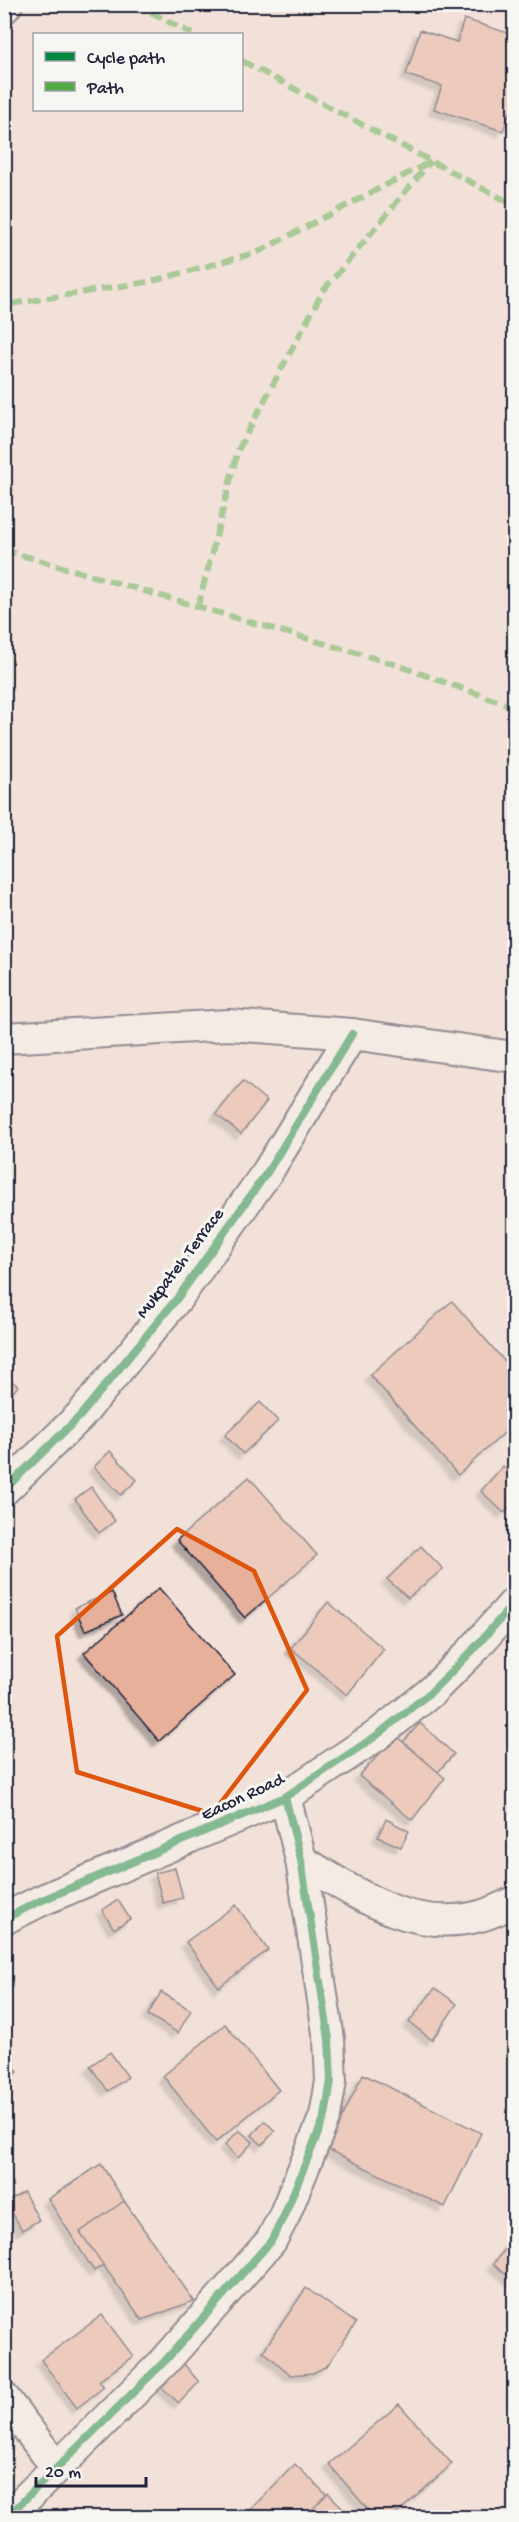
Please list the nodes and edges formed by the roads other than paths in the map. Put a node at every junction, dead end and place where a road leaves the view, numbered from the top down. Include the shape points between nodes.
1 (7, 4) edge
2 (4, 8) edge
3 (352, 1034) junction
4 (4, 1038) edge
5 (514, 1057) edge
6 (4, 1490) edge
7 (514, 1603) edge
8 (285, 1797) junction
9 (302, 1860) junction
10 (514, 1902) edge
11 (4, 1919) edge
12 (4, 2398) edge
13 (57, 2468) junction
14 (6, 2517) edge

1 - 2 street
3 - 4 street via 229,1025
3 - 5 street
3 - 6 street, Mukpateh Terrace via 268,1171 179,1296 80,1416
7 - 8 street, Eacon Road via 431,1692 376,1737
8 - 9 street
8 - 11 street, Eacon Road
9 - 10 street via 378,1906 410,1917 437,1922 481,1916
9 - 13 street via 328,2040 331,2081 325,2116 271,2241 165,2361
12 - 13 street
13 - 14 street

